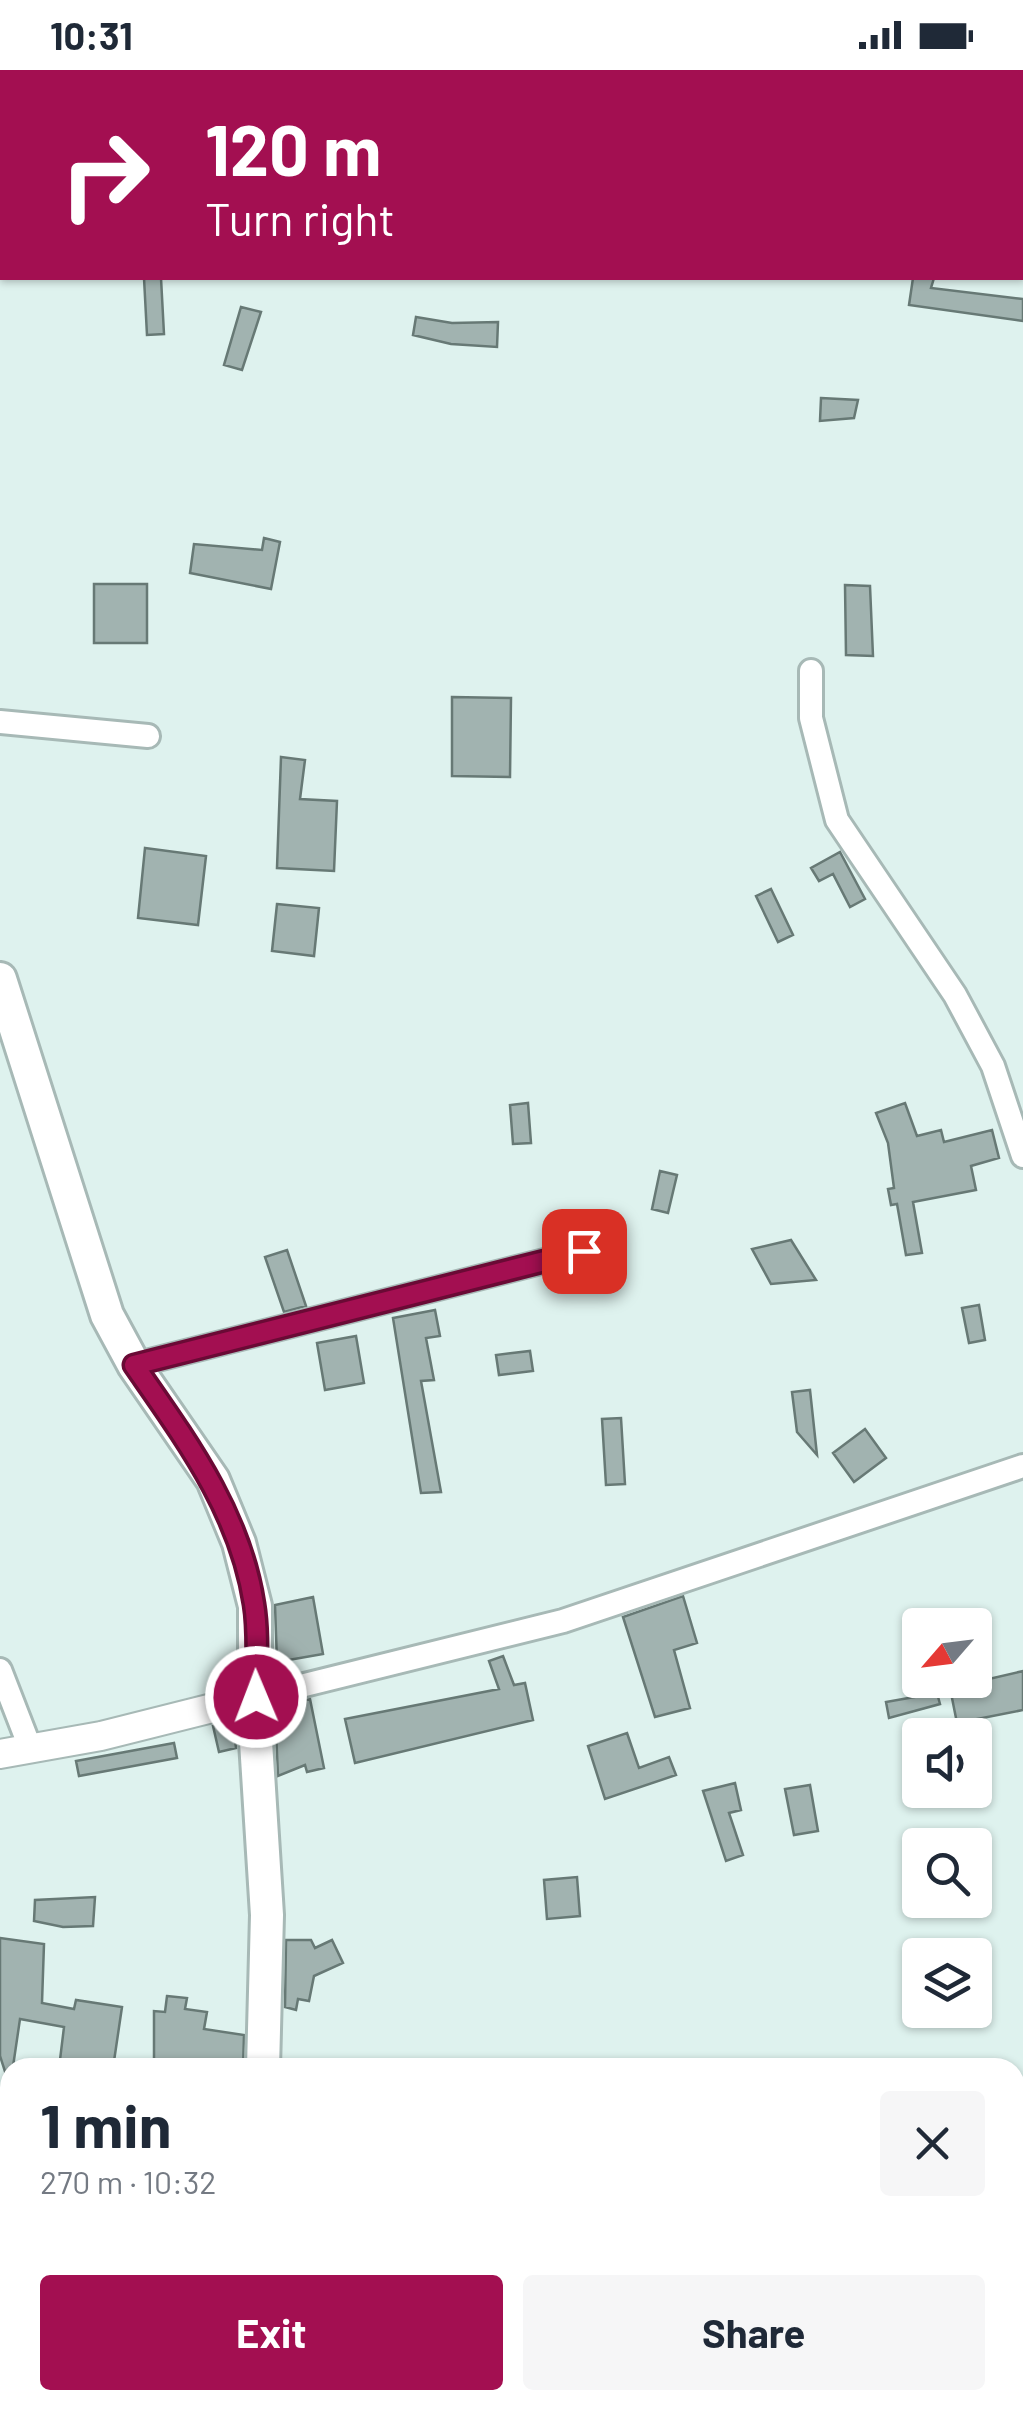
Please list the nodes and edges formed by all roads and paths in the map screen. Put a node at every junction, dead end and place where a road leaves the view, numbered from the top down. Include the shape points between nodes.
1 (810, 670) dead end
2 (0, 722) edge
3 (148, 736) dead end
4 (0, 979) edge
5 (1023, 1156) edge
6 (584, 1251) dead end
7 (134, 1365) junction
8 (1023, 1466) edge
9 (0, 1670) edge
10 (256, 1697) junction
11 (32, 1750) junction
12 (0, 1754) edge
13 (263, 2058) edge

1 - 5 street via 811,718 837,820 955,995 993,1066
2 - 3 street
4 - 7 main road via 107,1315
6 - 7 street
7 - 10 main road via 212,1480 238,1544 255,1606
8 - 10 street via 563,1621
9 - 11 street
10 - 11 street
10 - 13 main road via 267,1915
11 - 12 street

